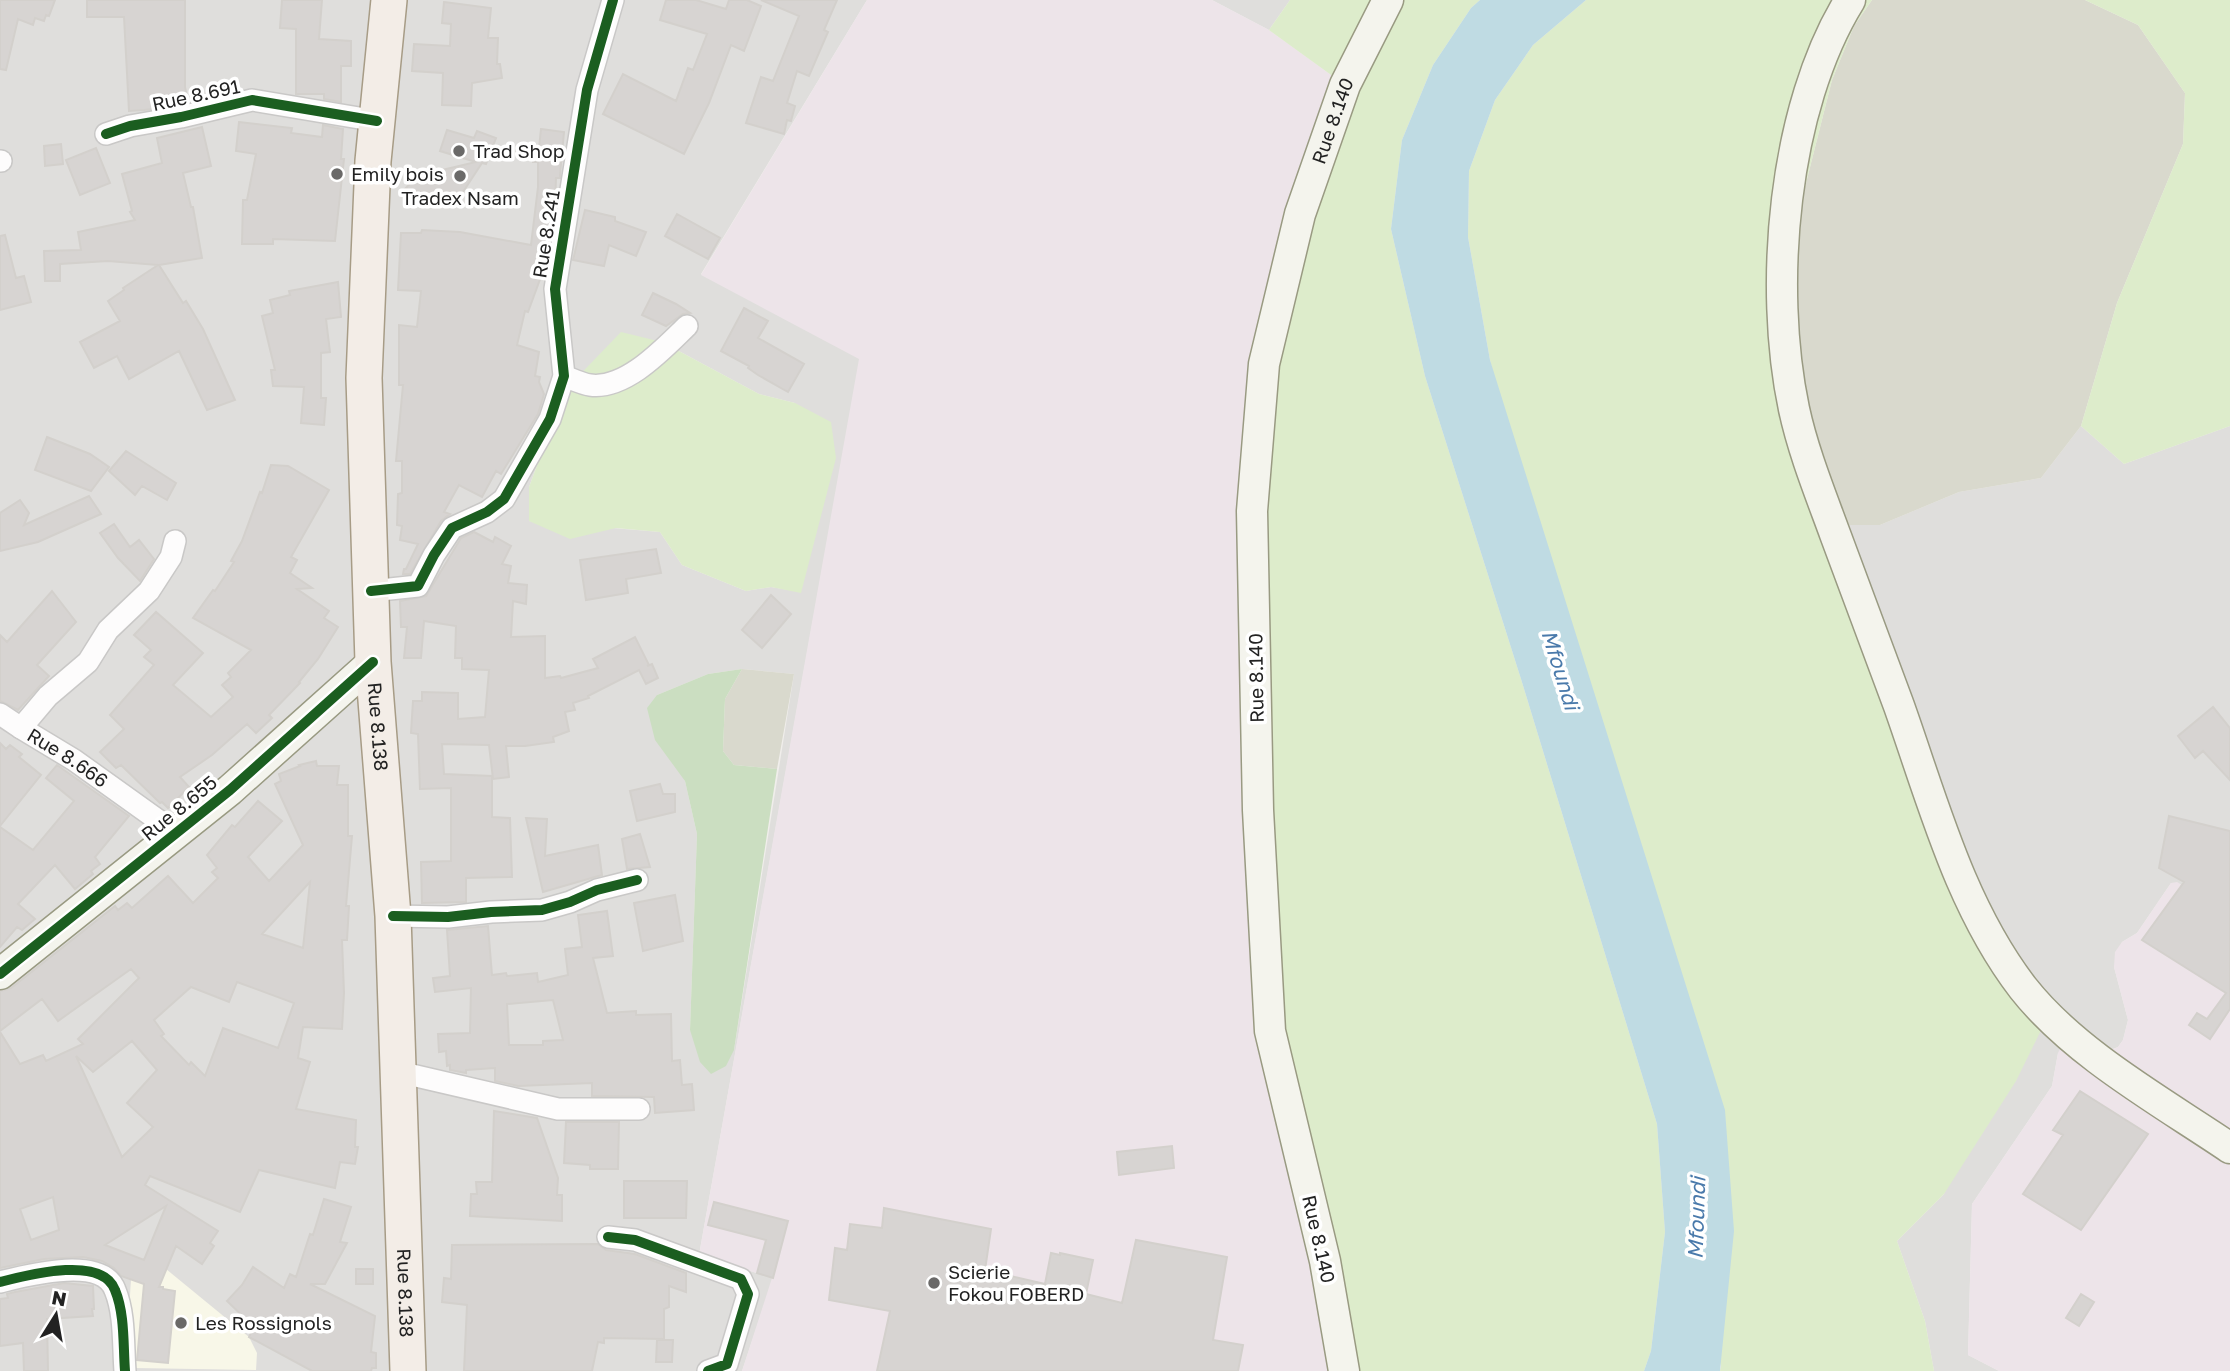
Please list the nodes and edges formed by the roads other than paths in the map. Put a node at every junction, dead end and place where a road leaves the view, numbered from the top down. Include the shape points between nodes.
1 (388, 0) edge
2 (613, 0) edge
3 (1388, 0) edge
4 (1850, 0) edge
5 (377, 121) junction
6 (106, 134) dead end
7 (687, 326) dead end
8 (564, 376) junction
9 (175, 541) dead end
10 (371, 591) junction
11 (373, 662) junction
12 (0, 714) edge
13 (21, 728) junction
14 (176, 833) junction
15 (637, 880) dead end
16 (393, 916) junction
17 (5, 963) edge
18 (398, 1072) junction
19 (639, 1109) dead end
20 (2230, 1148) edge
21 (608, 1237) dead end
22 (0, 1282) edge
23 (125, 1371) edge
24 (408, 1371) edge
25 (708, 1371) edge
26 (1344, 1371) edge

1 - 5 main road, Rue 8.138
2 - 8 street, Rue 8.241 via 587,90 555,289
3 - 26 main road, Rue 8.140 via 1345,85 1300,214 1264,364 1252,511 1258,810 1269,1031 1325,1261
4 - 20 main road via 1816,71 1793,159 1783,249 1783,329 1794,409 1818,489 1949,847 1984,928 2022,987 2084,1049
5 - 6 street, Rue 8.691 via 252,100
5 - 10 main road, Rue 8.138 via 364,378
7 - 8 street via 651,360 617,382 592,385
8 - 10 street, Rue 8.241 via 550,419 504,499 452,528 418,586
9 - 13 street, Rue 8.666 via 171,557 149,591 108,630 88,662 48,696
10 - 11 main road, Rue 8.138
11 - 14 main road, Rue 8.655
11 - 16 main road, Rue 8.138
12 - 13 street
13 - 14 street, Rue 8.666
14 - 17 main road, Rue 8.655
15 - 16 street via 542,910
16 - 18 main road, Rue 8.138
18 - 19 street via 558,1109
18 - 24 main road, Rue 8.138
21 - 25 street via 635,1240 741,1279 748,1294 727,1364
22 - 23 street via 82,1269 104,1275 119,1303

